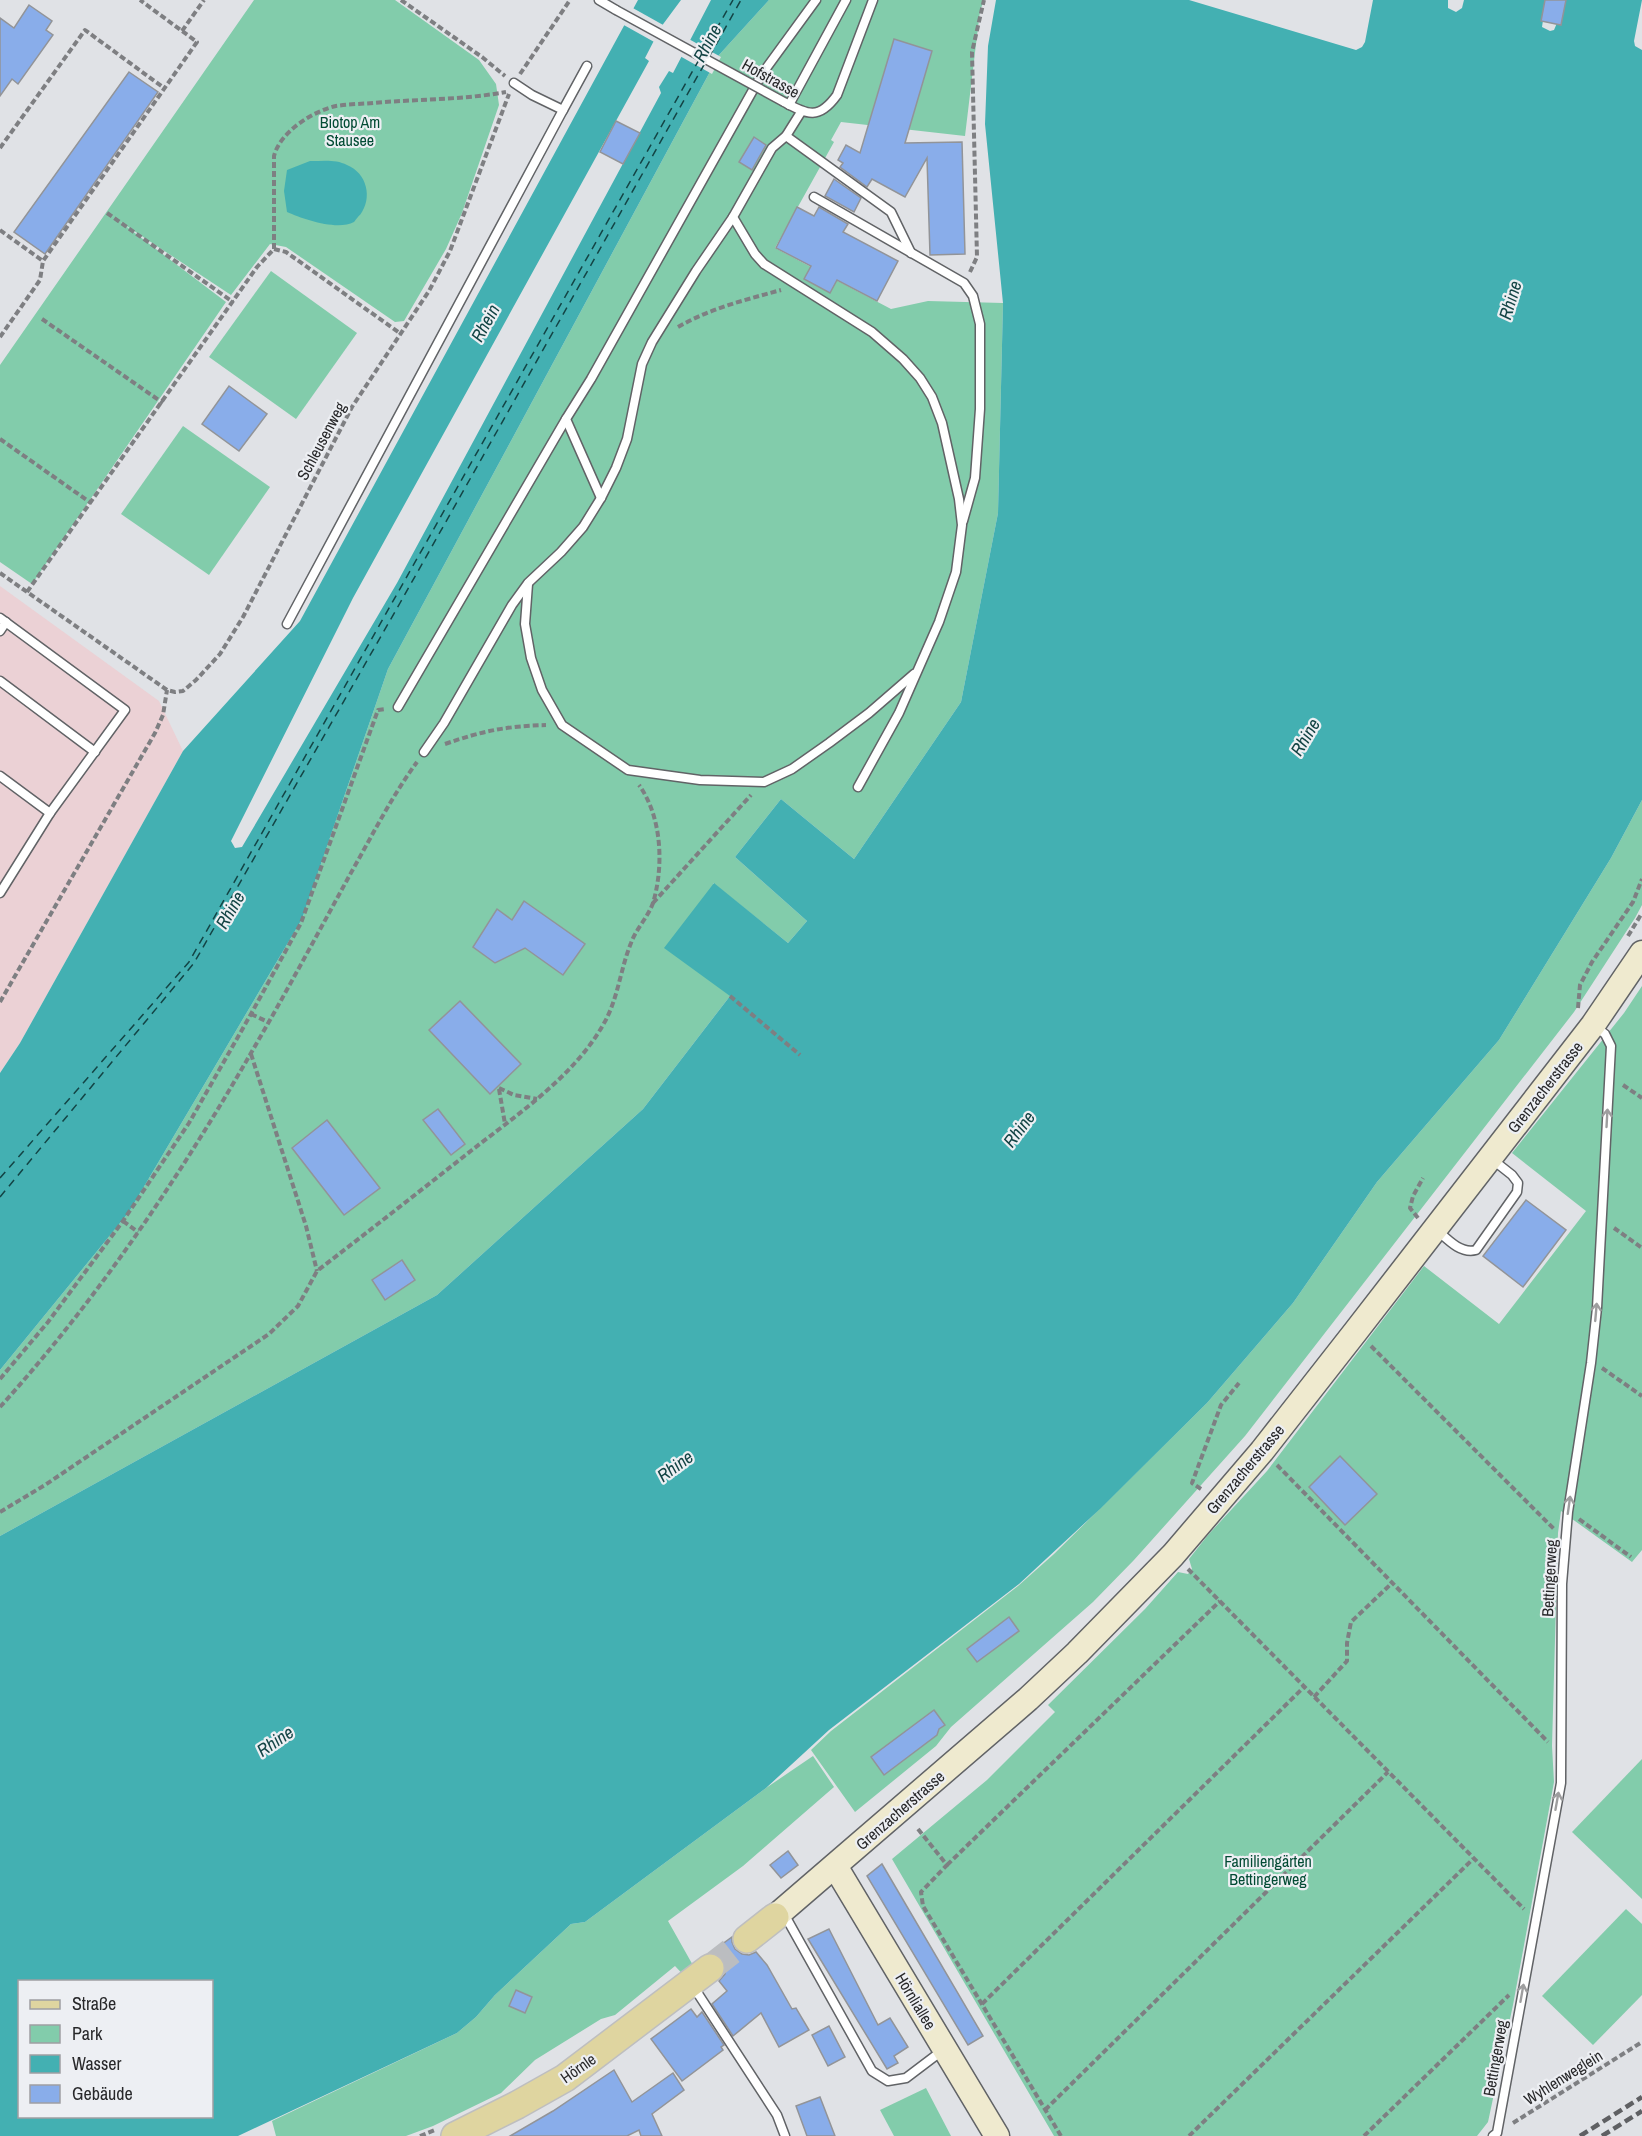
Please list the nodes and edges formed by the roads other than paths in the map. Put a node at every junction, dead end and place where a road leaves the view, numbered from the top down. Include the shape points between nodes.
1 (598, 0) edge
2 (816, 0) edge
3 (846, 0) edge
4 (873, 0) edge
5 (587, 66) dead end
6 (512, 87) road end
7 (786, 103) junction
8 (563, 110) junction
9 (801, 112) junction
10 (786, 136) junction
11 (814, 197) dead end
12 (733, 217) junction
13 (911, 253) junction
14 (566, 419) junction
15 (601, 498) junction
16 (962, 525) junction
17 (528, 584) junction
18 (3, 620) edge
19 (287, 624) dead end
20 (0, 631) edge
21 (917, 672) junction
22 (0, 681) edge
23 (398, 707) road end
24 (95, 752) junction
25 (424, 752) road end
26 (0, 776) edge
27 (858, 788) dead end
28 (50, 813) junction
29 (0, 893) edge
30 (1642, 953) edge
31 (1588, 1014) junction
32 (1490, 1158) junction
33 (1426, 1219) junction
34 (835, 1866) junction
35 (779, 1914) junction
36 (747, 1939) tunnel mouth
37 (700, 1975) joint
38 (945, 2049) junction
39 (1495, 2134) edge
40 (455, 2136) edge
41 (785, 2136) edge
42 (997, 2136) edge

1 - 7 lane, Hofstrasse, bridge
2 - 14 lane via 762,74
3 - 7 lane
4 - 9 lane, Hofstrasse via 837,95 823,110
5 - 8 lane
6 - 8 lane
7 - 9 lane, Hofstrasse
8 - 19 lane
9 - 10 lane
10 - 12 lane via 772,148
10 - 13 lane via 891,212
11 - 13 lane
12 - 15 lane via 652,342 642,364 627,439
12 - 16 lane via 764,264 872,332 920,378 942,423
13 - 16 lane via 964,283 973,296 980,324 975,478
14 - 15 lane
14 - 23 lane
15 - 17 lane via 583,527
16 - 21 lane via 956,572
17 - 21 lane via 525,624 531,658 543,690 562,725 628,770 700,780 764,782 792,769 829,743
17 - 25 lane
18 - 20 lane
18 - 24 lane via 125,710
21 - 27 lane
22 - 24 lane
24 - 28 lane
26 - 28 lane
28 - 29 lane
30 - 31 main road, Grenzacherstrasse
31 - 32 main road, Grenzacherstrasse
39 -> 31 lane, Bettingerweg via 1561,1783 1562,1584 1568,1512 1597,1308 1610,1076 1611,1046
32 - 33 main road, Grenzacherstrasse
32 - 33 lane via 1512,1175 1518,1183 1517,1192 1476,1250 1461,1249
33 - 34 main road, Grenzacherstrasse via 1356,1332 1173,1555 1029,1699
34 - 35 main road, Grenzacherstrasse
34 - 38 main road, Hörnliallee
35 - 36 main road
35 - 38 lane via 872,2072 888,2080 906,2078
37 - 40 main road, Hörnle via 565,2078
37 - 41 lane, Hörnle
38 - 42 main road, Hörnliallee

